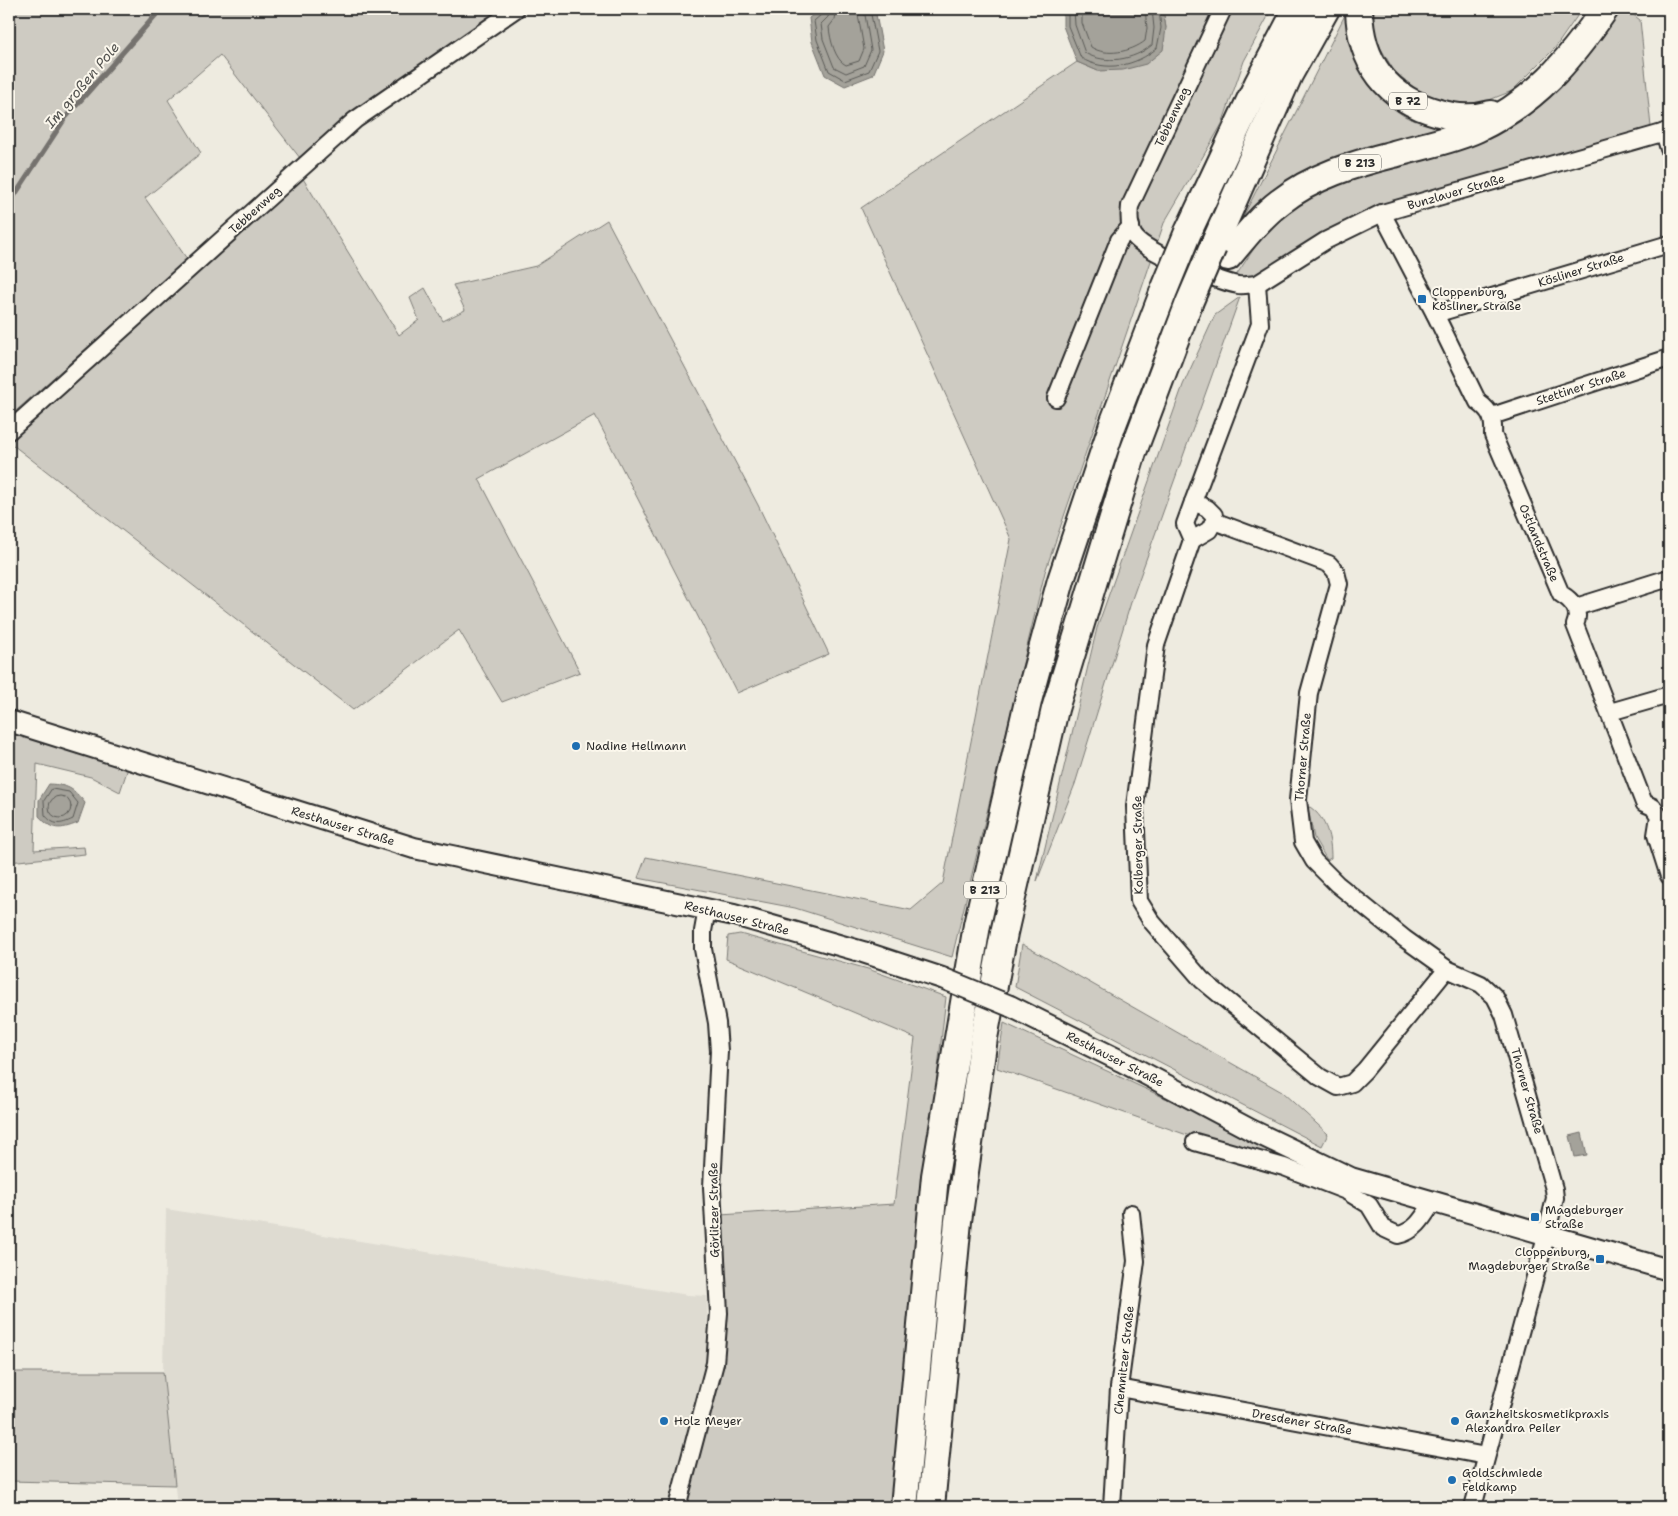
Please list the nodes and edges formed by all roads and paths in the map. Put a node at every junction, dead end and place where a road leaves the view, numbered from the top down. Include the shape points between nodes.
1 (516, 9) edge
2 (1223, 9) edge
3 (1297, 9) edge
4 (1326, 9) edge
5 (1359, 9) edge
6 (1604, 9) edge
7 (1514, 108) junction
8 (1667, 132) edge
9 (1669, 149) edge
10 (1382, 213) junction
11 (1131, 226) junction
12 (1669, 244) edge
13 (1220, 252) junction
14 (1258, 284) junction
15 (1435, 314) junction
16 (1669, 358) edge
17 (1056, 398) dead end
18 (1492, 416) junction
19 (9, 431) edge
20 (1193, 502) junction
21 (1214, 521) junction
22 (1192, 540) junction
23 (1669, 578) edge
24 (1576, 608) junction
25 (1669, 695) edge
26 (1610, 712) junction
27 (9, 721) edge
28 (1664, 814) edge
29 (1669, 876) edge
30 (707, 909) junction
31 (1447, 969) junction
32 (1195, 1142) dead end
33 (1433, 1202) junction
34 (1131, 1213) dead end
35 (1546, 1236) junction
36 (1669, 1270) edge
37 (1119, 1388) junction
38 (1486, 1456) junction
39 (677, 1507) edge
40 (904, 1507) edge
41 (931, 1507) edge
42 (1112, 1507) edge
43 (1472, 1507) edge

1 - 19 street, Tebbenweg via 355,120
2 - 11 street, Tebbenweg via 1130,206
3 - 40 highway, B 213, bridge via 1258,83 1163,293 1113,424 1061,580 1030,697 979,916 935,1176
4 - 13 highway, B 213 via 1289,75
5 - 7 highway, B 72 via 1363,41 1374,68 1392,91 1420,108 1474,119
6 - 7 highway, B 72 via 1549,81
7 - 13 highway, B 213 via 1477,129 1324,176 1280,202
8 - 9 street
8 - 10 street, Bunzlauer Straße
10 - 14 street, Bunzlauer Straße via 1325,241
10 - 15 street
11 - 14 street via 1133,235 1155,252 1225,281 1240,285
11 - 17 street via 1119,240
12 - 15 street, Kösliner Straße
13 - 41 highway, B 213 via 1195,306 1176,372 1157,386 1133,452 1055,709 1004,933 984,1038 958,1221
14 - 20 street via 1260,324
15 - 18 street via 1478,402
16 - 18 street, Stettiner Straße
18 - 24 street, Ostlandstraße via 1493,435 1561,594 1570,598
20 - 21 street, Thorner Straße via 1207,508 1214,515
20 - 22 street, Kolberger Straße via 1185,524
21 - 22 street via 1209,530
21 - 31 street, Thorner Straße via 1329,564 1336,572 1339,584 1308,692 1298,800 1303,842 1314,861 1337,884
22 - 31 street, Kolberger Straße via 1156,645 1135,806 1139,901 1152,922 1202,980 1320,1077 1338,1087 1352,1083 1365,1070
23 - 24 street
24 - 26 street via 1578,618 1575,625
25 - 26 street
26 - 28 street via 1644,803
27 - 30 street, Resthauser Straße via 414,848
28 - 29 street via 1656,835
30 - 33 street, Resthauser Straße, bridge via 863,952 942,978 1010,1006 1351,1178
30 - 39 street, Görlitzer Straße via 703,949 719,1051 712,1186 718,1313 714,1363
31 - 35 street, Thorner Straße via 1481,984 1495,997 1504,1015 1554,1189
32 - 33 street via 1284,1167 1346,1191 1369,1205 1383,1228 1398,1236 1409,1233 1419,1224
33 - 35 street, Resthauser Straße
34 - 37 street, Chemnitzer Straße via 1136,1261
35 - 36 street, Resthauser Straße
35 - 38 street
37 - 38 street, Dresdener Straße
37 - 42 street, Chemnitzer Straße
38 - 43 street

